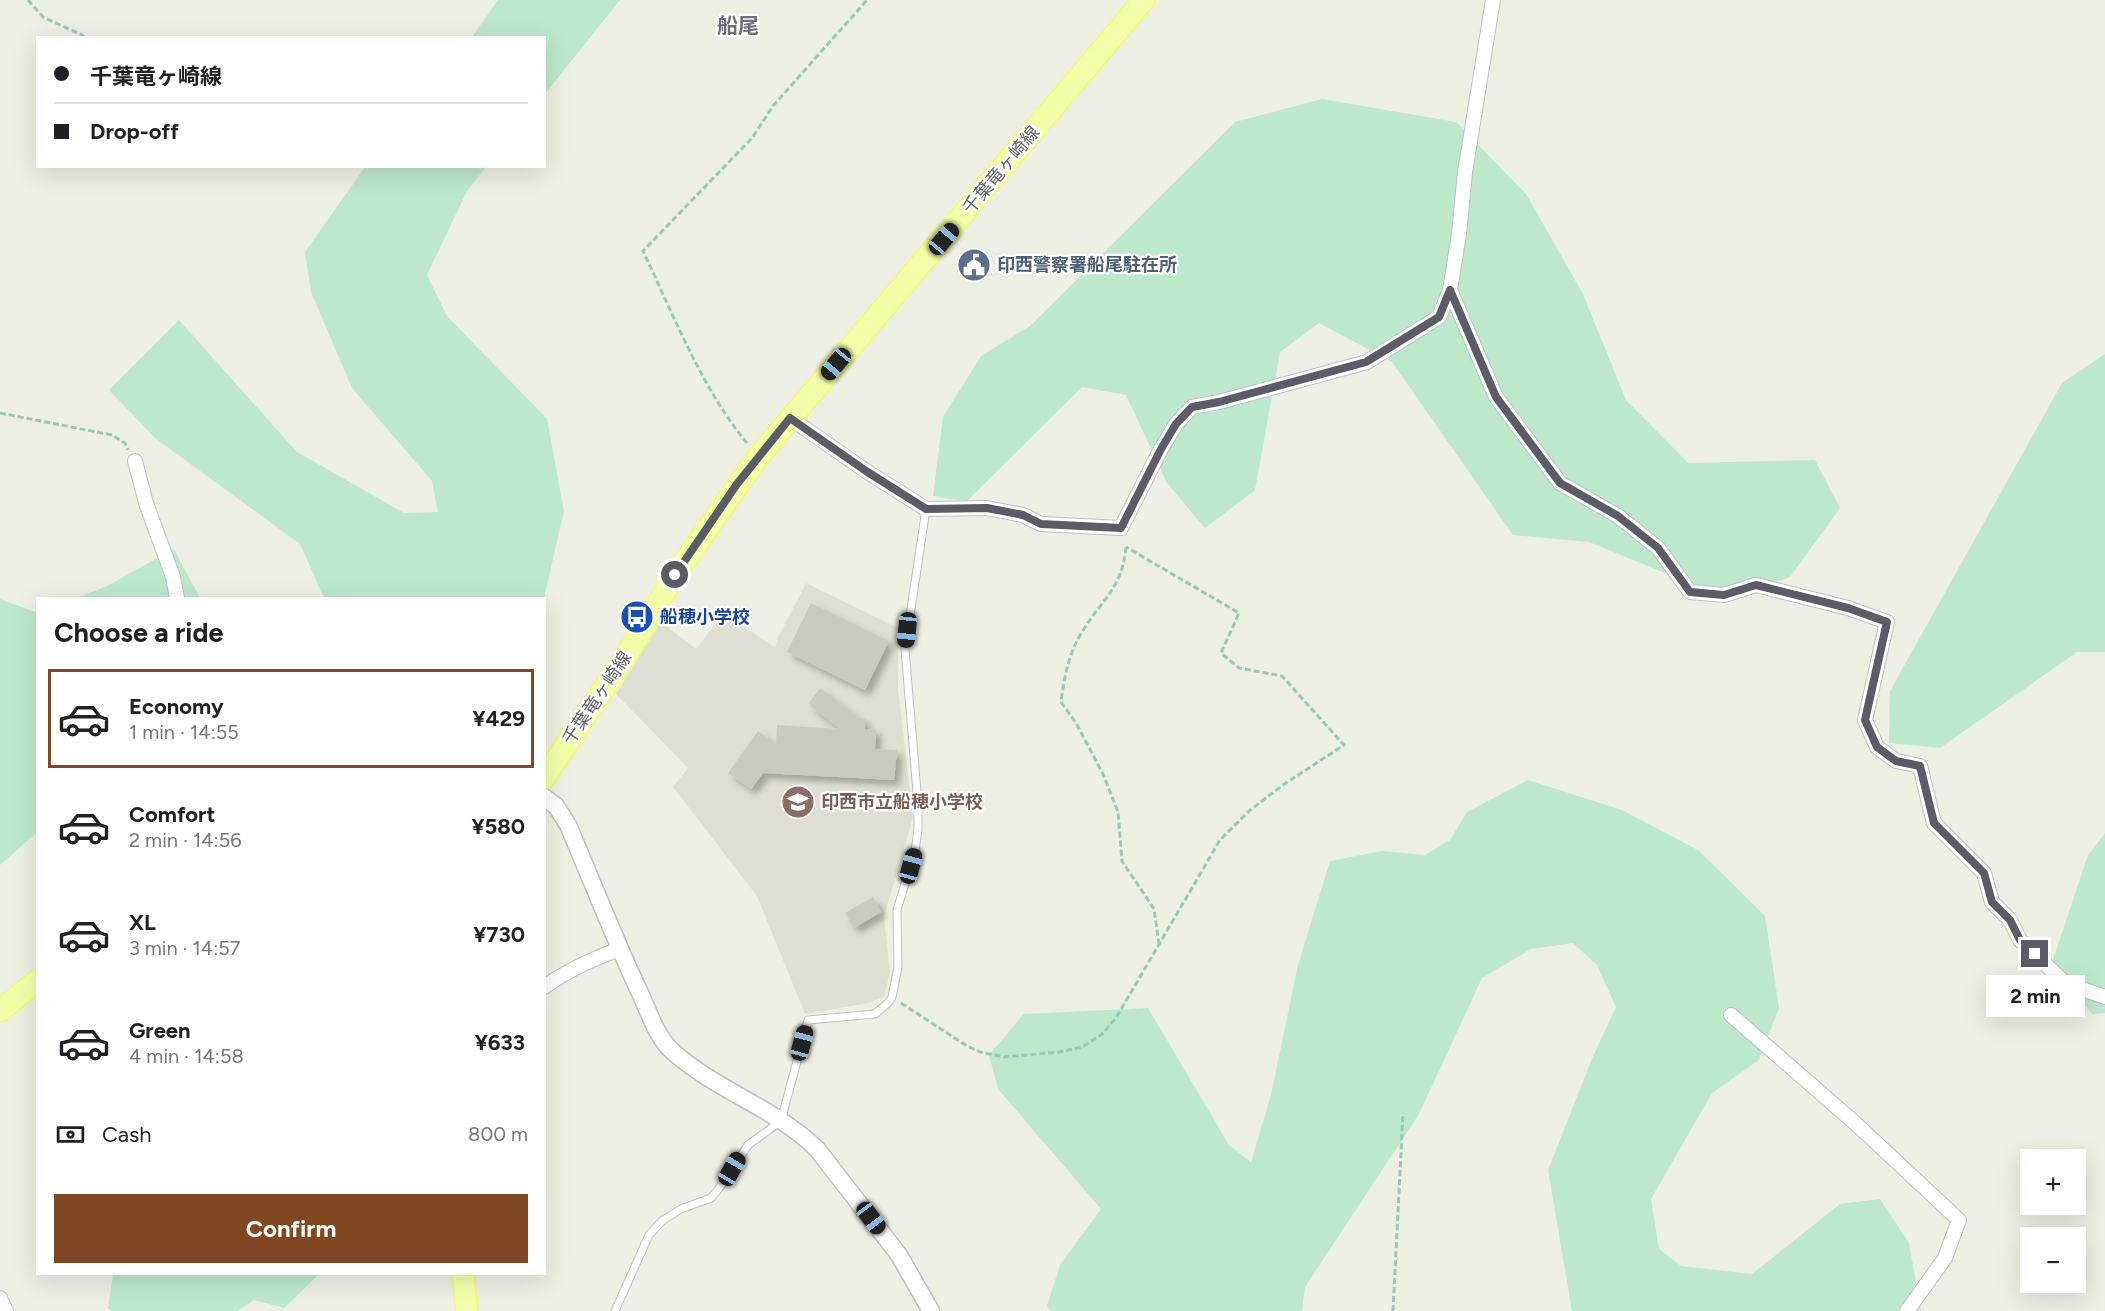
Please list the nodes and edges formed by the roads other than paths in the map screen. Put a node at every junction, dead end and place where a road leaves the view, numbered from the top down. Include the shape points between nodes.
1 (1144, 0) edge
2 (1493, 0) edge
3 (1450, 290) junction
4 (790, 418) junction
5 (135, 461) road end
6 (926, 509) junction
7 (177, 597) edge
8 (546, 775) edge
9 (546, 798) edge
10 (620, 949) junction
11 (36, 982) edge
12 (546, 986) edge
13 (2105, 997) edge
14 (0, 1011) edge
15 (1731, 1015) dead end
16 (781, 1121) junction
17 (463, 1275) edge
18 (0, 1298) edge
19 (6, 1311) edge
20 (467, 1311) edge
21 (615, 1311) edge
22 (931, 1311) edge
23 (1907, 1311) edge

1 - 4 main road, 千葉竜ヶ崎線
2 - 3 street via 1466,161
3 - 6 street via 1439,317 1366,362 1192,407 1161,449 1121,528 1041,524 1023,515 987,508
3 - 13 street via 1496,397 1560,483 1618,516 1658,548 1690,592 1724,595 1756,585 1887,622 1865,720 1877,747 1896,761 1920,766 1934,823 1984,873 1992,902 2010,920 2020,940 2065,983
4 - 6 street
4 - 8 main road, 千葉竜ヶ崎線 via 675,575
5 - 7 street
6 - 16 lane via 905,649 918,829 897,910 898,967 892,997 875,1014 808,1020
9 - 10 street via 568,825
10 - 12 street via 594,958
10 - 16 street via 668,1047 710,1080
11 - 14 main road
15 - 23 street via 1959,1220 1945,1258
16 - 21 lane via 748,1145 711,1198 663,1220 650,1235
16 - 22 street via 802,1134 830,1164 899,1255
17 - 20 main road
18 - 19 street

